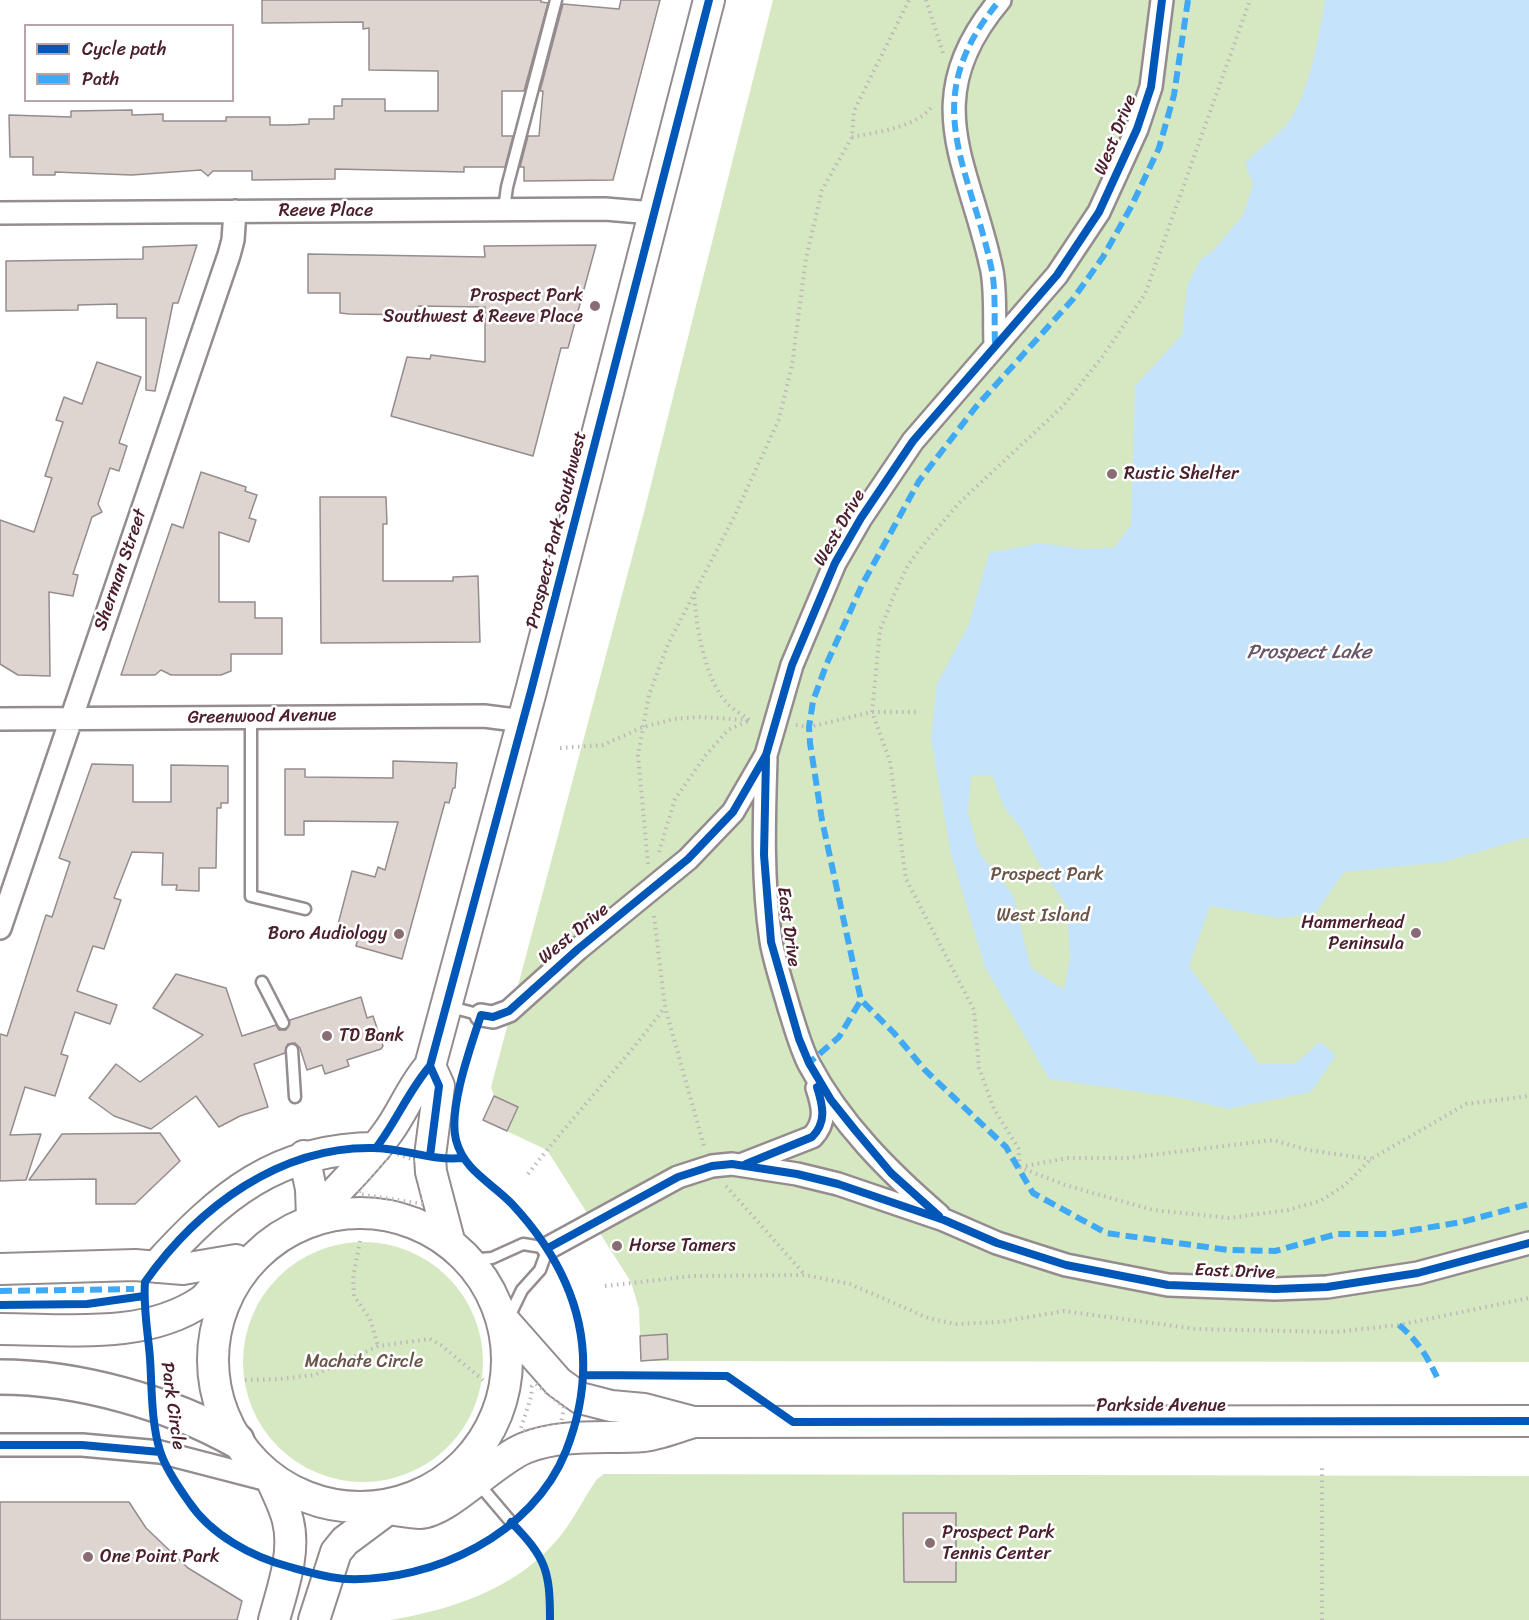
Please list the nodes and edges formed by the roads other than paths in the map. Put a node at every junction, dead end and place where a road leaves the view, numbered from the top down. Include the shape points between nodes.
1 (556, 0) edge
2 (709, 0) edge
3 (1000, 0) edge
4 (1162, 0) edge
5 (504, 209) junction
6 (235, 211) junction
7 (0, 213) edge
8 (653, 213) junction
9 (995, 344) junction
10 (251, 717) junction
11 (0, 719) edge
12 (71, 719) junction
13 (523, 721) junction
14 (766, 755) junction
15 (305, 909) dead end
16 (0, 928) edge
17 (262, 982) dead end
18 (447, 1006) junction
19 (481, 1015) joint
20 (283, 1023) dead end
21 (292, 1050) dead end
22 (809, 1063) junction
23 (430, 1066) junction
24 (295, 1097) dead end
25 (383, 1150) junction
26 (304, 1156) junction
27 (743, 1165) junction
28 (312, 1218) junction
29 (944, 1220) junction
30 (267, 1242) junction
31 (1529, 1243) edge
32 (548, 1248) junction
33 (459, 1252) junction
34 (236, 1260) junction
35 (156, 1267) junction
36 (0, 1269) edge
37 (506, 1323) junction
38 (0, 1329) edge
39 (0, 1377) edge
40 (1529, 1421) edge
41 (693, 1422) junction
42 (237, 1441) junction
43 (0, 1445) edge
44 (475, 1480) junction
45 (272, 1481) junction
46 (388, 1509) junction
47 (511, 1522) road end
48 (274, 1620) edge
49 (314, 1620) edge

1 - 5 lane
2 - 8 main road, Prospect Park Southwest
3 - 9 street via 978,34 957,80 954,99 956,142 992,273
4 - 9 street, West Drive via 1151,87 1119,173 1073,252
5 - 6 street, Reeve Place
5 - 8 street, Reeve Place
6 - 7 street, Reeve Place
6 - 12 street, Sherman Street via 233,240
8 - 13 main road, Prospect Park Southwest
9 - 14 street, West Drive via 913,441 835,563 792,665
10 - 12 street, Greenwood Avenue
10 - 13 street, Greenwood Avenue via 484,716
10 - 15 lane via 251,896
11 - 12 street, Greenwood Avenue
12 - 16 street, Sherman Street
13 - 18 main road, Prospect Park Southwest
14 - 19 street, West Drive via 733,812 714,834 508,1011 493,1017
14 - 22 street, East Drive via 764,855 771,942
17 - 20 lane
18 - 19 lane
18 - 23 main road, Prospect Park Southwest
21 - 24 lane
22 - 27 street, East Drive via 824,1113 820,1129 812,1137
22 - 29 street, East Drive via 831,1100 891,1173
23 - 25 main road, Prospect Park Southwest via 417,1081
23 - 33 main road via 439,1086 430,1156 436,1196
25 - 26 main road via 346,1148
25 - 28 main road, Prospect Park Southwest
26 - 28 main road
26 - 35 main road via 237,1190 194,1226
27 - 29 street, East Drive via 838,1184
27 - 32 street, East Drive via 712,1166 678,1177
28 - 30 main road
28 - 33 main road via 352,1214 388,1217 430,1231
29 - 31 street, East Drive via 997,1244 1066,1265 1168,1285 1327,1287 1419,1273
30 - 34 main road
30 - 42 main road via 231,1292 214,1339 216,1386
32 - 33 lane via 523,1244 492,1258
32 - 37 lane via 540,1270 522,1290
33 - 37 main road via 483,1279
34 - 35 main road via 183,1269
34 - 38 main road via 204,1299 167,1320 86,1329
35 - 36 main road
37 - 41 main road, Parkside Avenue via 558,1382 580,1398
37 - 46 main road via 504,1388 482,1436 465,1459 414,1500
39 - 42 highway via 50,1380 99,1390 190,1417
40 - 41 main road, Parkside Avenue
41 - 44 main road, Parkside Avenue via 646,1436 546,1442 500,1461
42 - 45 main road
43 - 45 street via 82,1445 160,1452
44 - 46 main road, Parkside Avenue via 446,1503 422,1513
44 - 47 lane
45 - 46 main road via 321,1502
45 - 48 main road via 288,1520 290,1537
46 - 49 main road via 336,1552

